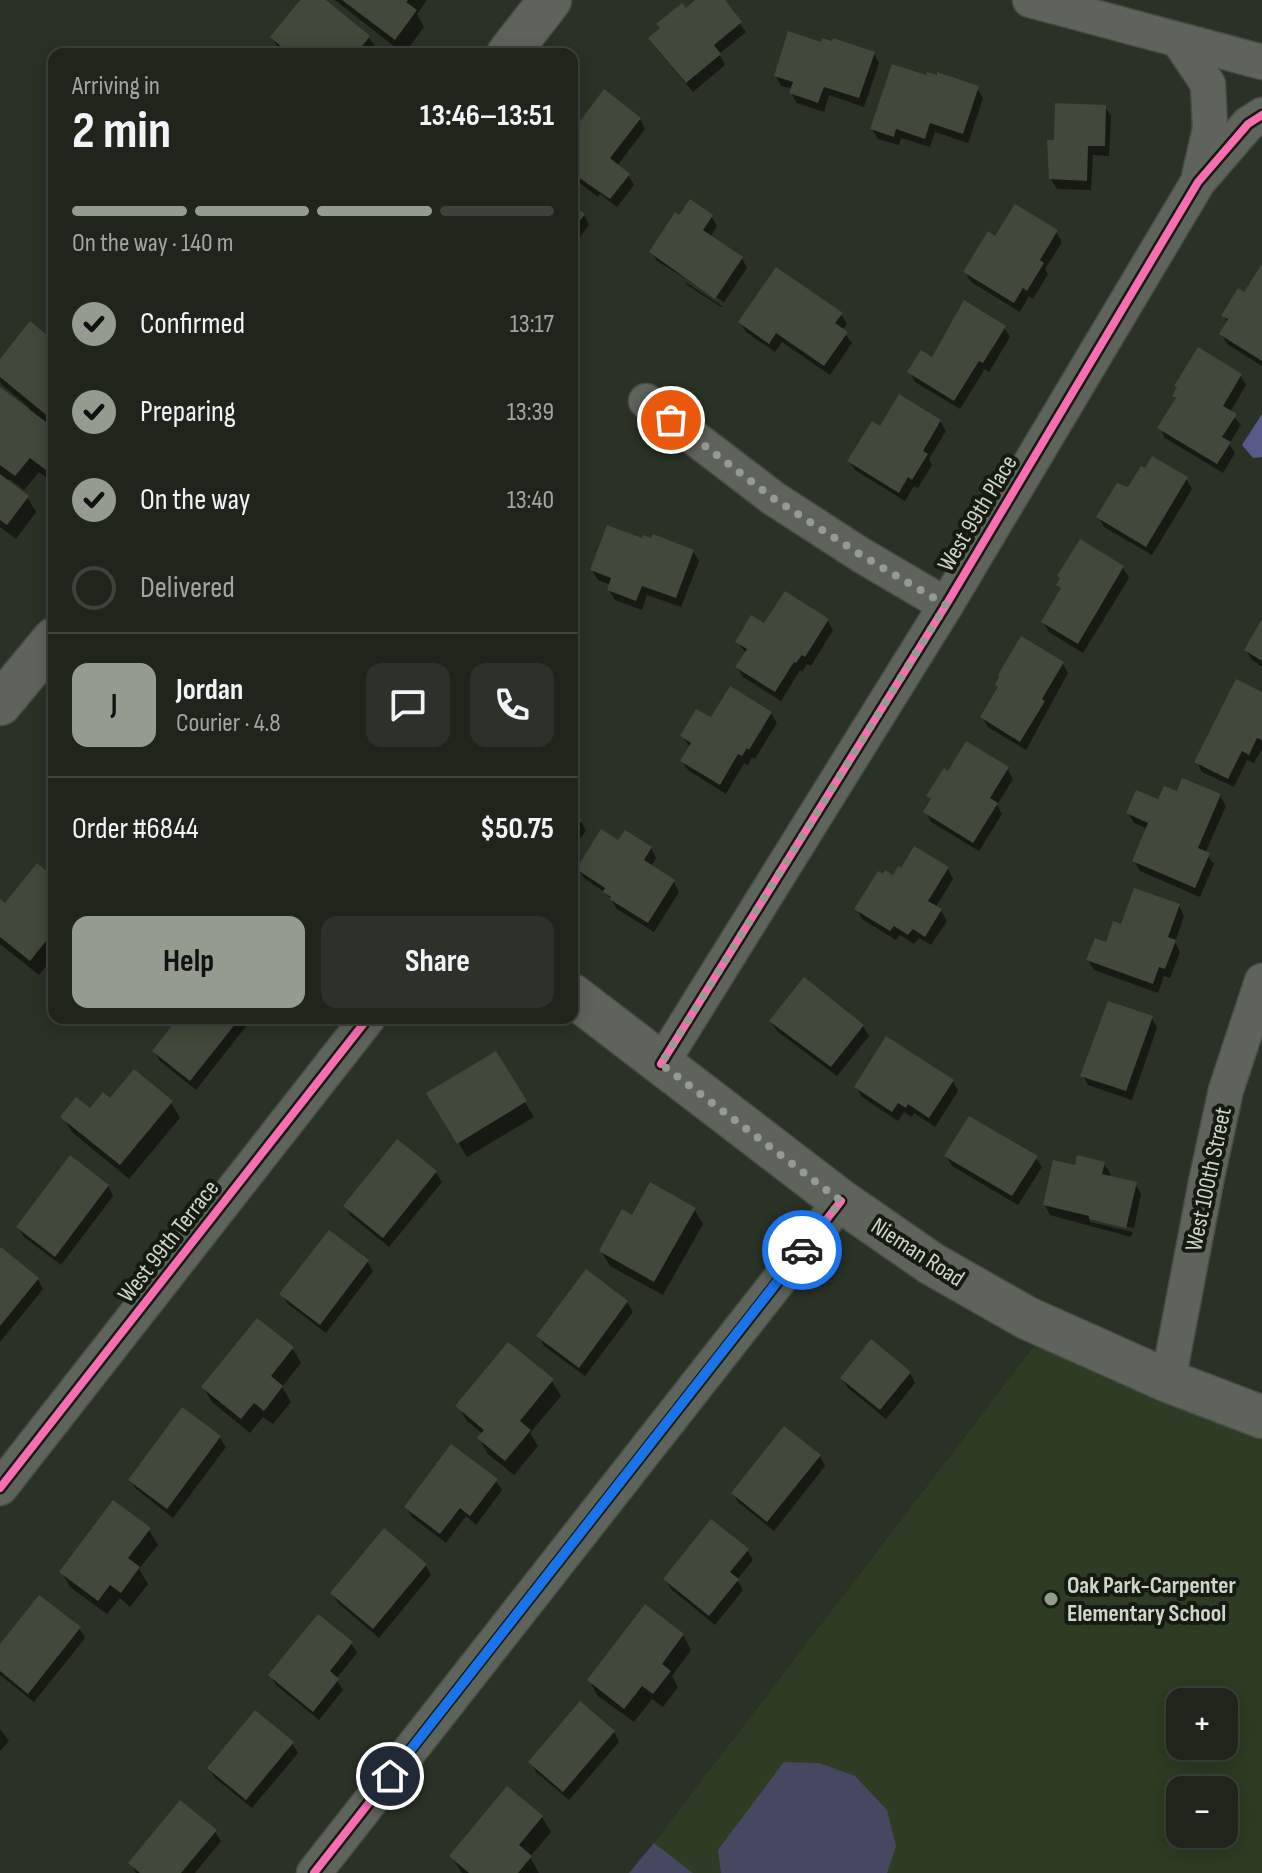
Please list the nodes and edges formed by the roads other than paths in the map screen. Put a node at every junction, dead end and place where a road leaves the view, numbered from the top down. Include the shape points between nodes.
1 (550, 0) edge
2 (1030, 0) edge
3 (1179, 41) junction
4 (513, 48) edge
5 (1262, 62) edge
6 (1262, 115) edge
7 (1198, 182) junction
8 (646, 401) dead end
9 (946, 605) junction
10 (48, 646) edge
11 (0, 704) edge
12 (1262, 981) edge
13 (578, 1000) edge
14 (363, 1024) edge
15 (661, 1064) junction
16 (841, 1201) junction
17 (1168, 1381) junction
18 (1262, 1417) edge
19 (0, 1488) edge
20 (314, 1873) edge

1 - 4 street
2 - 3 street
3 - 5 street
3 - 7 street, West 99th Place via 1208,84 1210,129
6 - 7 street, West 99th Place
7 - 9 street, West 99th Place
8 - 9 street via 773,498
9 - 15 street, West 99th Place
10 - 11 street
12 - 17 street, West 100th Street via 1226,1090
13 - 15 street, Nieman Road
14 - 19 street, West 99th Terrace
15 - 16 street, Nieman Road
16 - 17 street, Nieman Road via 932,1264 1027,1318
16 - 20 street
17 - 18 street, Nieman Road

